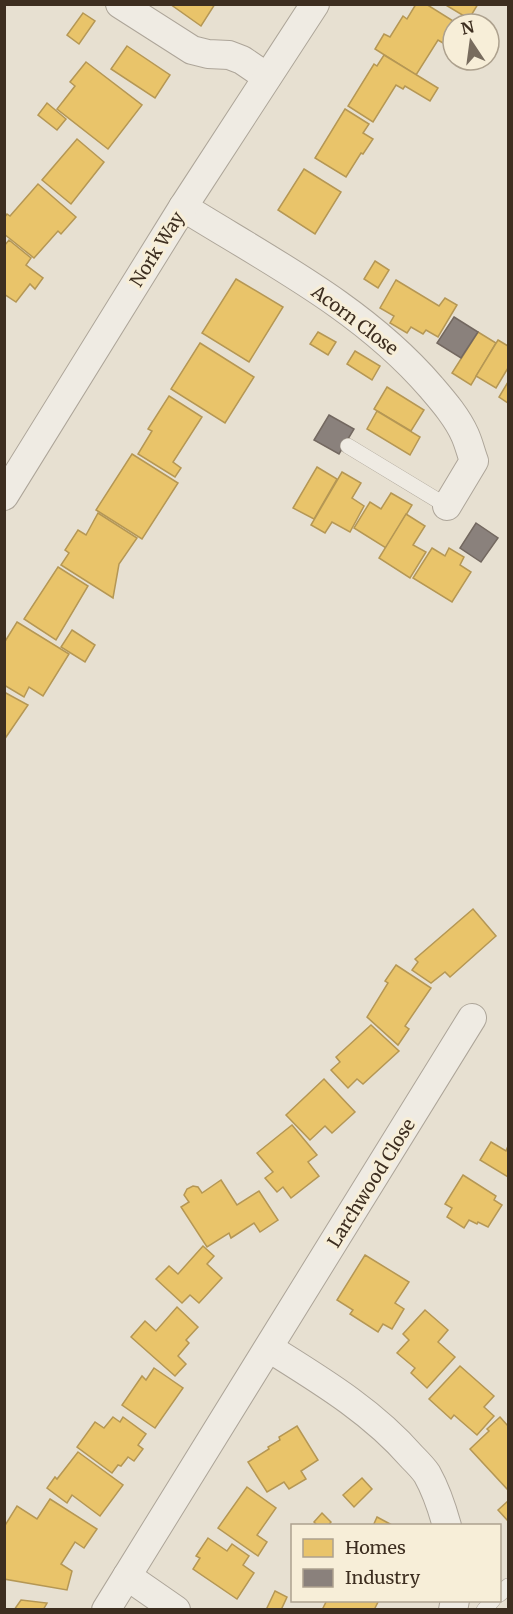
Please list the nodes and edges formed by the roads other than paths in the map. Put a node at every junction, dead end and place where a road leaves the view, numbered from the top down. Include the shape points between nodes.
1 (120, 4) edge
2 (315, 4) edge
3 (267, 76) junction
4 (183, 207) junction
5 (348, 446) dead end
6 (4, 496) edge
7 (447, 506) joint
8 (472, 1018) dead end
9 (270, 1348) junction
10 (446, 1524) edge
11 (127, 1576) junction
12 (106, 1610) edge
13 (176, 1610) edge

1 - 3 street via 192,50 229,55
2 - 3 street, Nork Way
3 - 4 street, Nork Way
4 - 6 street, Nork Way
4 - 7 street, Acorn Close via 332,299 376,332 417,371 458,424 474,461
5 - 7 lane
8 - 9 street, Larchwood Close
9 - 10 street via 329,1386 396,1439 426,1474
9 - 11 street, Larchwood Close
11 - 12 street, Larchwood Close
11 - 13 street

